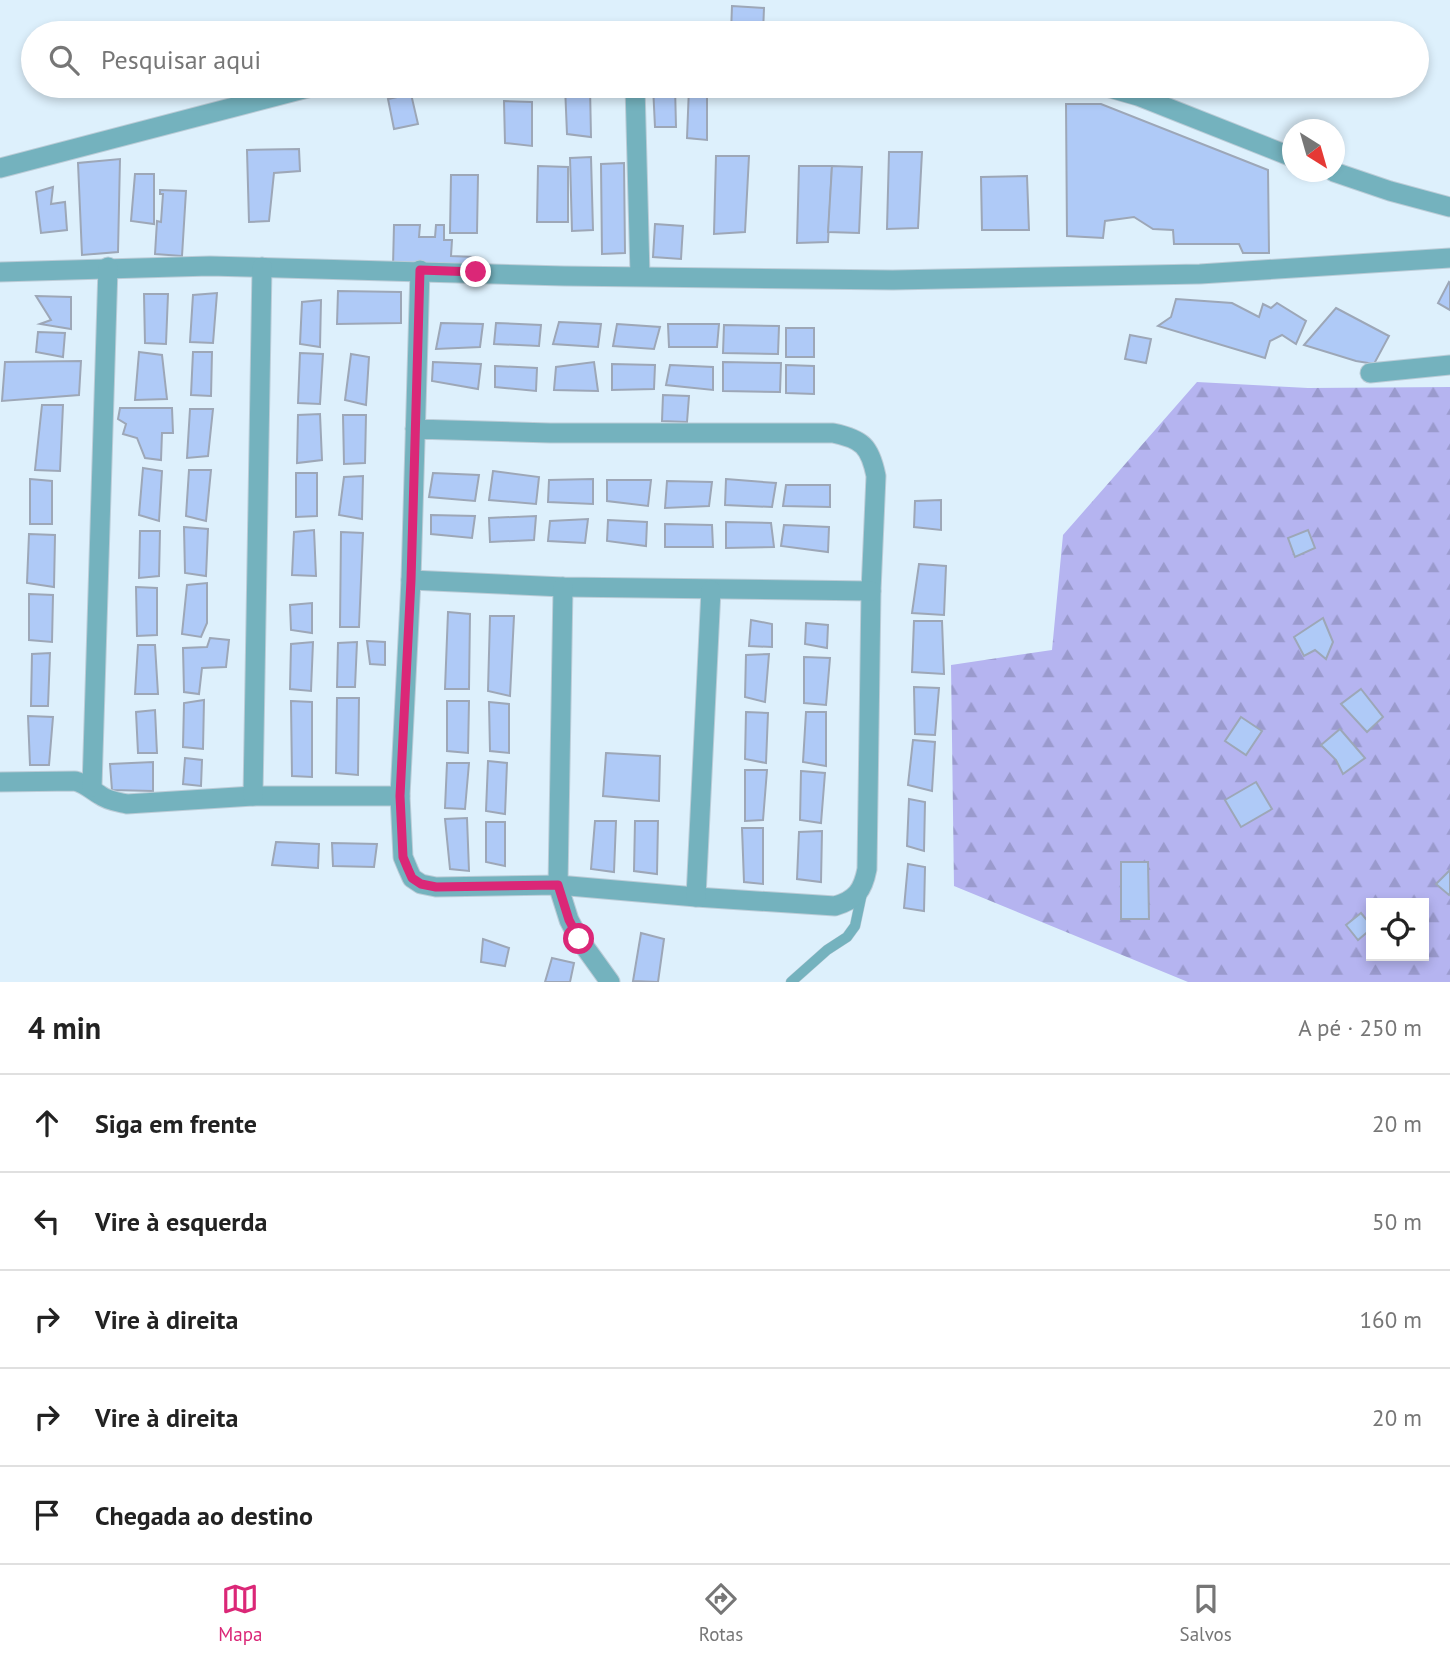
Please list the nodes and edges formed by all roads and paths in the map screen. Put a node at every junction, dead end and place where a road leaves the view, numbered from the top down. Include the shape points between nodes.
1 (270, 98) edge
2 (635, 98) edge
3 (1143, 98) edge
4 (1282, 153) edge
5 (0, 168) edge
6 (1345, 176) edge
7 (1450, 208) edge
8 (1450, 258) edge
9 (108, 267) junction
10 (262, 267) junction
11 (420, 270) junction
12 (0, 272) edge
13 (640, 275) junction
14 (1450, 365) edge
15 (1370, 373) dead end
16 (415, 429) junction
17 (411, 580) junction
18 (563, 587) junction
19 (711, 590) junction
20 (871, 591) junction
21 (0, 782) edge
22 (92, 788) junction
23 (253, 796) junction
24 (400, 796) junction
25 (864, 882) junction
26 (558, 885) junction
27 (696, 897) junction
28 (610, 982) edge
29 (791, 982) edge

1 - 5 street
2 - 13 street
3 - 4 street
6 - 7 street
8 - 13 street via 1200,274 893,280
9 - 10 street
9 - 12 street
9 - 22 street
10 - 11 street
10 - 23 street
11 - 13 street
11 - 16 street
14 - 15 street
16 - 17 street
16 - 20 street via 833,433 854,437 872,457 876,475
17 - 18 street
17 - 24 street
18 - 19 street
18 - 26 street
19 - 20 street
19 - 27 street
20 - 25 street
21 - 22 street via 75,781
22 - 23 street via 127,804
23 - 24 street
24 - 26 street via 403,857 412,878 421,884
25 - 27 street via 859,894 835,906
25 - 29 lane via 855,926 847,937
26 - 27 street
26 - 28 street via 579,939

